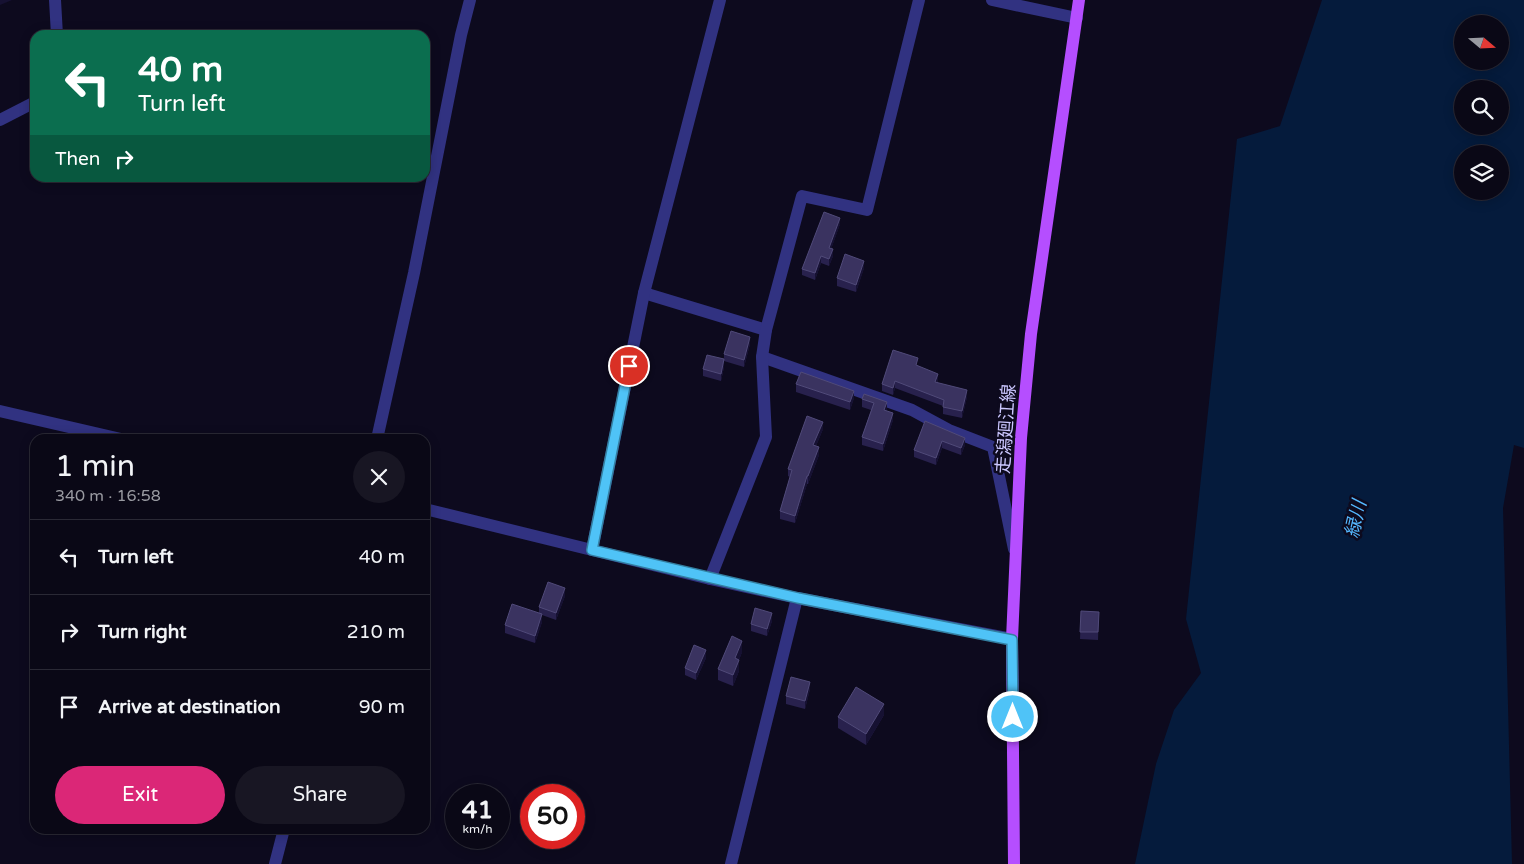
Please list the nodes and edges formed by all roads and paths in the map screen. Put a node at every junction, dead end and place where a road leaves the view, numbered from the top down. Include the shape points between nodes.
1 (55, 0) edge
2 (470, 0) edge
3 (720, 0) edge
4 (919, 0) edge
5 (992, 0) edge
6 (1079, 0) edge
7 (1077, 18) junction
8 (57, 30) edge
9 (30, 105) edge
10 (0, 120) edge
11 (644, 293) junction
12 (766, 330) junction
13 (762, 357) junction
14 (0, 411) edge
15 (99, 434) edge
16 (378, 434) edge
17 (430, 510) edge
18 (592, 550) junction
19 (1015, 555) junction
20 (710, 579) junction
21 (798, 598) junction
22 (1012, 640) junction
23 (283, 834) edge
24 (275, 864) edge
25 (731, 864) edge
26 (1014, 864) edge

1 - 8 street
2 - 16 street
3 - 11 street
4 - 12 street via 866,210 802,196
5 - 7 street
6 - 7 main road, 走潟廻江線
7 - 19 main road, 走潟廻江線 via 1031,334
9 - 10 street
11 - 12 street
11 - 18 street
12 - 13 street
13 - 19 street via 912,410 993,448
13 - 20 street via 766,437
14 - 15 street
17 - 18 street
18 - 20 street
19 - 22 main road, 走潟廻江線
20 - 21 street
21 - 22 street
21 - 25 street
22 - 26 main road, 走潟廻江線
23 - 24 street

